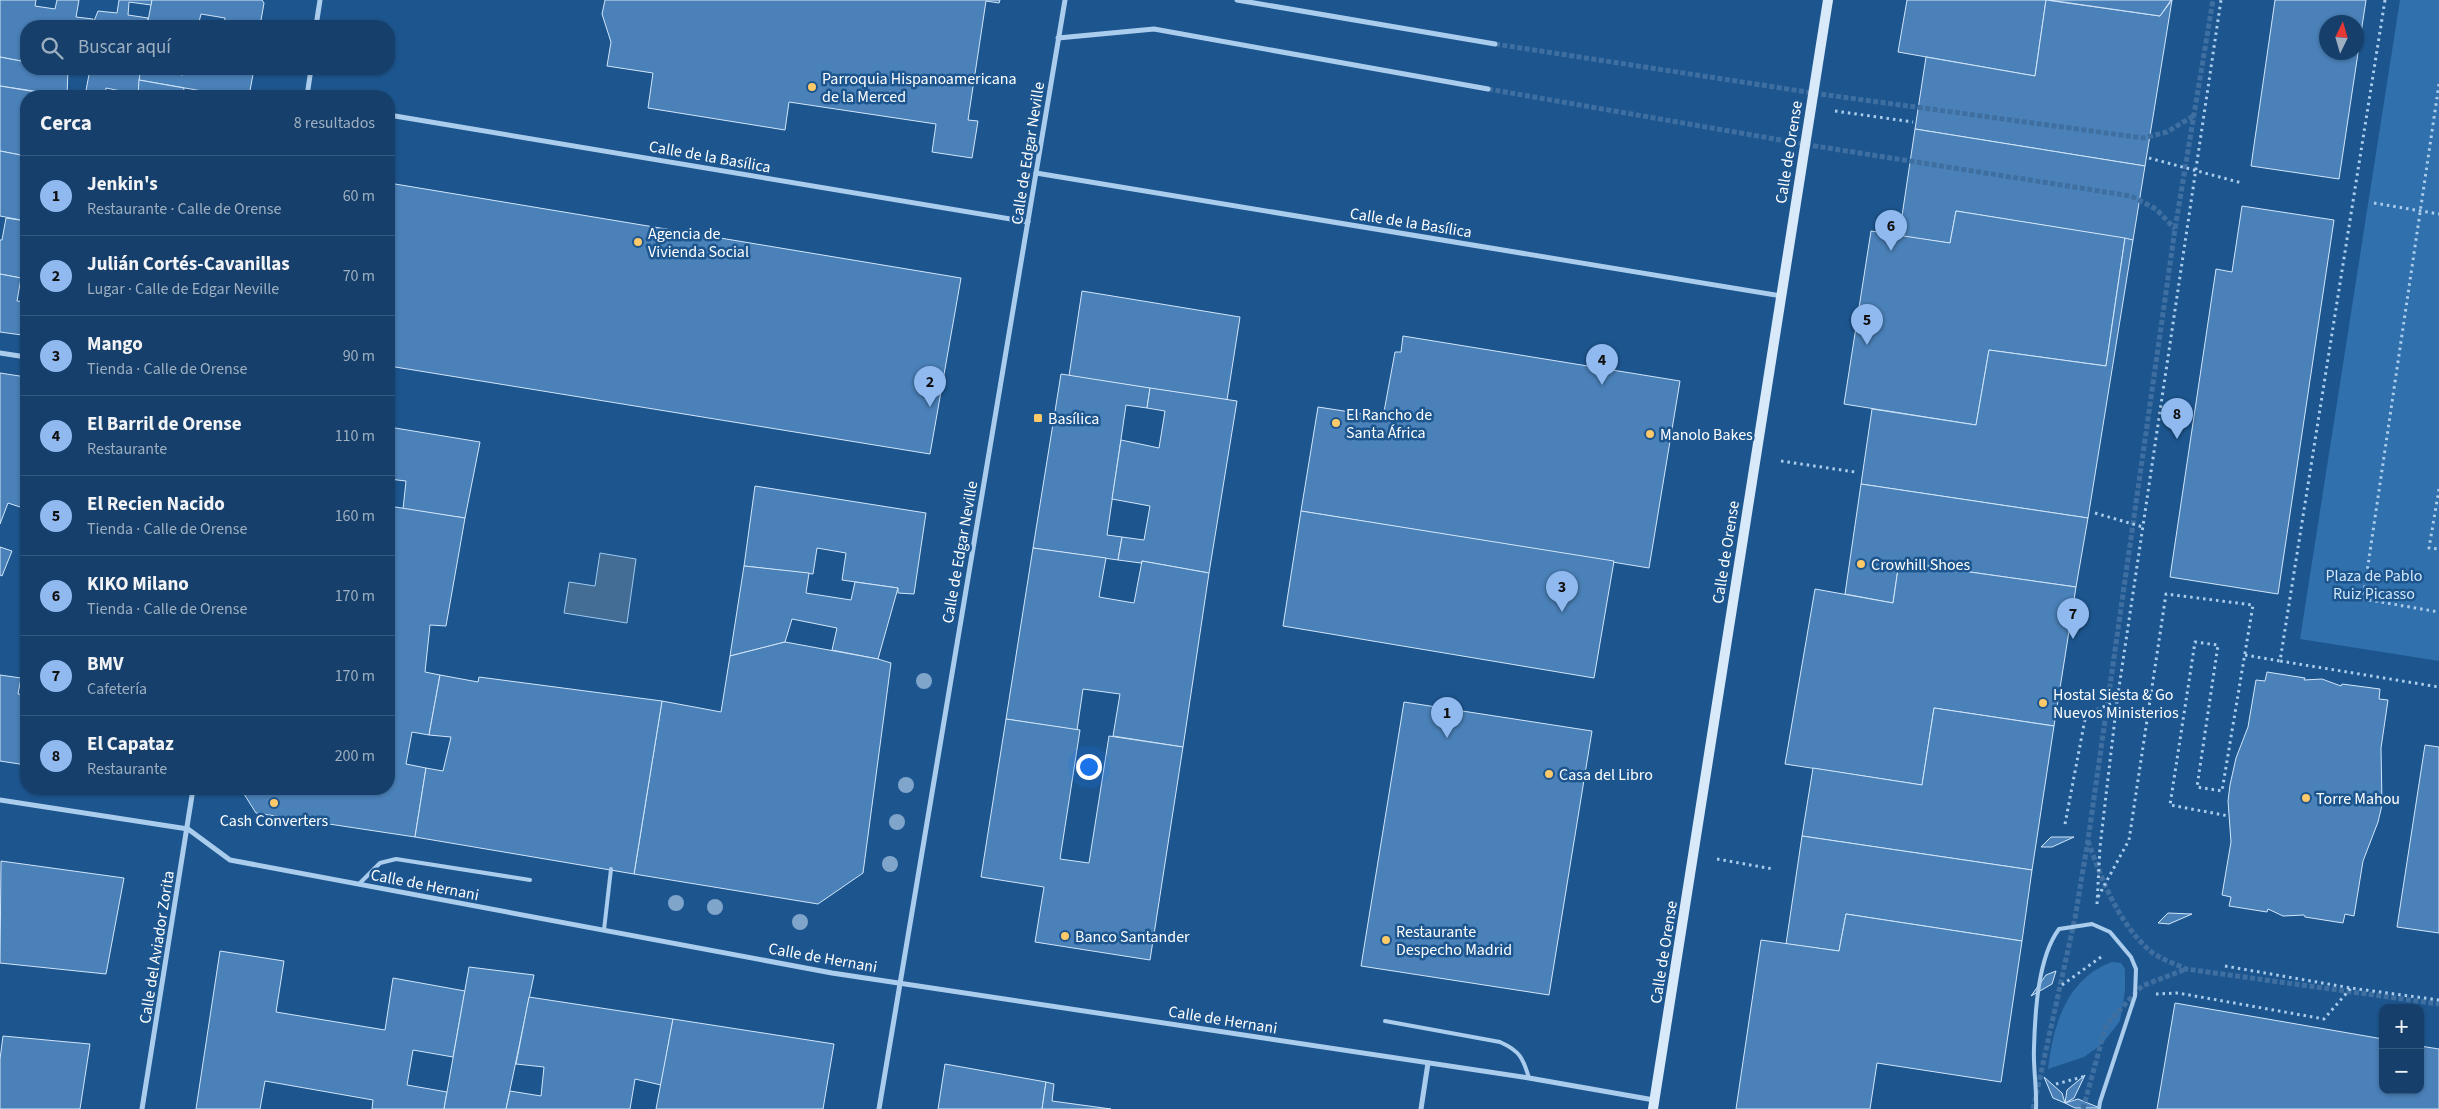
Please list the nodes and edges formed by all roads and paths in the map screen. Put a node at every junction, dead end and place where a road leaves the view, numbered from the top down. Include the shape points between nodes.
1 (320, 0) edge
2 (1065, 0) edge
3 (1237, 0) edge
4 (1828, 0) edge
5 (2221, 0) edge
6 (2385, 0) edge
7 (317, 20) edge
8 (1058, 38) junction
9 (1495, 44) tunnel mouth
10 (310, 75) edge
11 (2439, 84) edge
12 (1488, 89) tunnel mouth
13 (309, 90) edge
14 (1810, 107) junction
15 (395, 116) edge
16 (1913, 122) dead end
17 (2149, 158) dead end
18 (2196, 170) junction
19 (1036, 173) junction
20 (2242, 183) dead end
21 (2374, 203) dead end
22 (2419, 211) junction
23 (2439, 214) edge
24 (1028, 222) junction
25 (1781, 296) junction
26 (0, 353) edge
27 (20, 357) edge
28 (1755, 457) junction
29 (1855, 472) dead end
30 (2439, 489) edge
31 (2095, 513) dead end
32 (2143, 527) junction
33 (2439, 549) edge
34 (2439, 612) edge
35 (2246, 655) junction
36 (2280, 661) junction
37 (2439, 687) edge
38 (2117, 700) junction
39 (192, 795) edge
40 (0, 800) edge
41 (2229, 816) dead end
42 (2065, 824) dead end
43 (188, 829) junction
44 (1693, 855) junction
45 (611, 869) dead end
46 (1773, 869) dead end
47 (530, 880) dead end
48 (359, 884) junction
49 (2098, 897) junction
50 (2092, 924) junction
51 (604, 930) junction
52 (2120, 943) junction
53 (2225, 966) dead end
54 (900, 982) junction
55 (2351, 988) junction
56 (2178, 993) dead end
57 (2439, 1000) edge
58 (2038, 1002) junction
59 (1385, 1021) dead end
60 (1428, 1063) junction
61 (2111, 1069) junction
62 (1529, 1078) junction
63 (2037, 1089) junction
64 (1653, 1105) edge
65 (142, 1109) edge
66 (879, 1109) edge
67 (1420, 1109) edge
68 (2036, 1109) edge
69 (2100, 1109) edge

1 - 7 street
2 - 8 street, Calle de Edgar Neville
3 - 9 street
4 - 14 street, Calle de Orense
5 - 18 path
6 - 36 path
8 - 12 street via 1154,29
8 - 19 street, Calle de Edgar Neville
10 - 13 street
11 - 22 path
14 - 16 path
14 - 25 street, Calle de Orense
15 - 24 street, Calle de la Basílica
17 - 18 path
18 - 20 path
18 - 32 path
19 - 24 street, Calle de Edgar Neville
19 - 25 street, Calle de la Basílica
21 - 22 path
22 - 23 path
22 - 34 path via 2363,599
24 - 54 street, Calle de Edgar Neville
25 - 28 street, Calle de Orense
26 - 27 street
28 - 29 path
28 - 44 street, Calle de Orense
30 - 33 path via 2430,548
31 - 32 path
32 - 38 path
35 - 36 path
35 - 41 path via 2222,792 2197,787 2218,645 2195,642 2170,805
35 - 49 path via 2253,605 2166,594 2129,840
36 - 37 path
38 - 42 path via 2086,714
38 - 49 path via 2100,847
39 - 43 street, Calle del Aviador Zorita
40 - 43 street, Calle de Hernani
43 - 48 street, Calle de Hernani via 230,860
43 - 65 street, Calle del Aviador Zorita
44 - 46 path
44 - 64 street, Calle de Orense
45 - 51 lane
47 - 48 lane via 396,859 380,863
48 - 51 street, Calle de Hernani
49 - 50 path
50 - 52 lane via 2110,932
50 - 58 lane via 2060,929 2053,938 2040,980
51 - 54 street, Calle de Hernani
52 - 58 path
52 - 61 lane via 2136,970 2135,996
53 - 55 path
54 - 60 street, Calle de Hernani
54 - 66 street, Calle de Edgar Neville
55 - 56 path via 2324,1020
55 - 57 path
58 - 63 lane via 2034,1049
59 - 62 lane via 1500,1042 1514,1048 1523,1059
60 - 62 street, Calle de Hernani
60 - 67 street
61 - 63 path
61 - 69 lane
62 - 64 street, Calle de Hernani
63 - 68 lane

